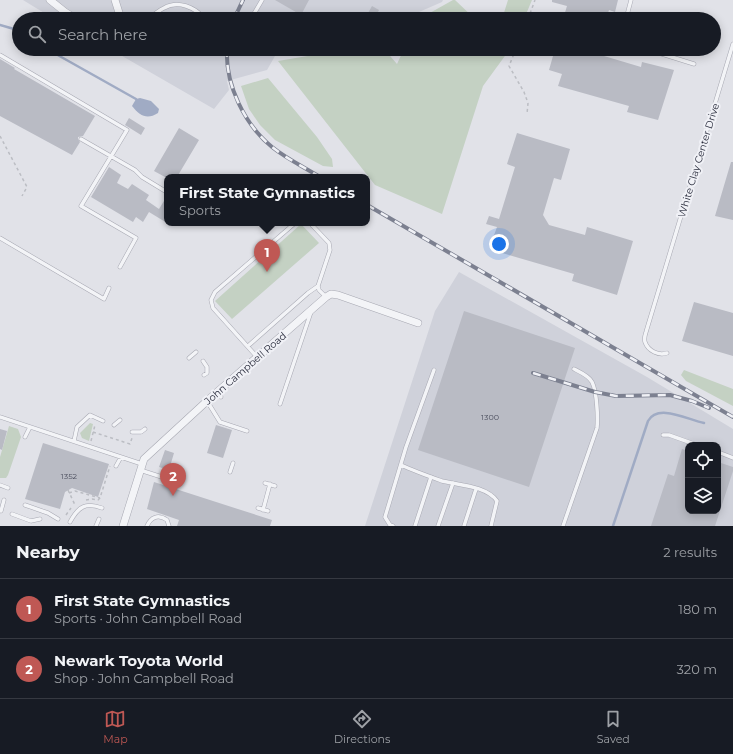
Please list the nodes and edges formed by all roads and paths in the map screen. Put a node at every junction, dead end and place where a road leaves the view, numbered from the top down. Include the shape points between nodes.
1 (50, 0) edge
2 (115, 0) edge
3 (262, 0) edge
4 (535, 0) edge
5 (631, 0) edge
6 (65, 12) edge
7 (119, 12) edge
8 (158, 12) edge
9 (197, 12) edge
10 (254, 12) edge
11 (531, 12) edge
12 (628, 12) edge
13 (733, 44) edge
14 (0, 55) edge
15 (513, 56) edge
16 (668, 56) edge
17 (694, 64) dead end
18 (37, 76) junction
19 (34, 81) dead end
20 (527, 114) dead end
21 (0, 136) edge
22 (81, 139) dead end
23 (111, 156) junction
24 (164, 190) edge
25 (22, 196) dead end
26 (292, 226) edge
27 (313, 226) edge
28 (0, 238) edge
29 (120, 267) dead end
30 (318, 286) junction
31 (109, 288) dead end
32 (326, 297) junction
33 (312, 309) junction
34 (418, 323) dead end
35 (248, 346) junction
36 (196, 352) dead end
37 (667, 353) dead end
38 (258, 357) junction
39 (189, 358) dead end
40 (203, 361) dead end
41 (574, 368) dead end
42 (434, 370) dead end
43 (204, 376) dead end
44 (214, 395) junction
45 (222, 397) dead end
46 (207, 401) junction
47 (280, 404) dead end
48 (0, 417) edge
49 (120, 420) dead end
50 (103, 421) dead end
51 (95, 425) dead end
52 (114, 425) dead end
53 (30, 427) junction
54 (144, 429) dead end
55 (242, 429) junction
56 (247, 431) dead end
57 (93, 432) junction
58 (132, 432) joint
59 (241, 434) dead end
60 (663, 435) dead end
61 (25, 437) dead end
62 (74, 441) junction
63 (90, 441) dead end
64 (689, 442) edge
65 (721, 453) edge
66 (121, 457) junction
67 (733, 458) edge
68 (233, 463) dead end
69 (111, 464) dead end
70 (401, 465) junction
71 (116, 466) dead end
72 (141, 467) junction
73 (230, 472) dead end
74 (431, 477) junction
75 (168, 479) dead end
76 (265, 483) dead end
77 (452, 483) junction
78 (0, 485) edge
79 (8, 488) dead end
80 (476, 489) junction
81 (100, 498) junction
82 (4, 500) dead end
83 (85, 500) dead end
84 (80, 502) dead end
85 (75, 505) junction
86 (25, 506) dead end
87 (102, 508) dead end
88 (258, 508) dead end
89 (263, 510) junction
90 (1, 511) edge
91 (268, 511) dead end
92 (12, 514) dead end
93 (66, 515) dead end
94 (58, 519) dead end
95 (99, 519) dead end
96 (40, 520) dead end
97 (70, 522) dead end
98 (96, 526) edge
99 (123, 526) edge
100 (147, 526) edge
101 (170, 526) edge
102 (393, 526) edge
103 (415, 526) edge
104 (438, 526) edge
105 (464, 526) edge
106 (491, 526) edge
107 (563, 526) edge

1 - 6 street
2 - 7 street
3 - 10 lane
4 - 11 path
5 - 12 lane
8 - 9 lane via 172,4 179,4
13 - 37 lane, White Clay Center Drive via 646,332 645,341 649,348 662,355
14 - 18 lane
15 - 20 path via 509,66 524,92 528,103
16 - 17 lane
18 - 19 lane
18 - 23 lane via 127,130
21 - 25 path via 27,187
22 - 23 lane
23 - 24 lane
23 - 29 lane via 81,206 136,238
26 - 35 lane via 215,292 211,300 214,308
27 - 30 lane via 329,243 330,250
28 - 31 lane via 104,299
30 - 32 lane
30 - 35 lane
32 - 33 street, John Campbell Road
32 - 34 street via 331,294
33 - 38 street, John Campbell Road
33 - 47 lane
35 - 38 lane
36 - 39 lane
38 - 44 street, John Campbell Road
40 - 43 lane via 207,367
41 - 107 lane via 592,382 598,417 597,428
42 - 70 lane
44 - 45 lane
44 - 46 street, John Campbell Road
46 - 55 lane via 220,422
46 - 72 street, John Campbell Road via 144,459
48 - 53 lane
49 - 52 lane
50 - 62 lane via 90,415 77,427
51 - 57 path
53 - 61 lane
53 - 62 lane
54 - 58 lane via 141,432
55 - 56 lane
55 - 59 lane
57 - 58 path via 130,444
57 - 63 path
60 - 64 lane
62 - 66 lane
65 - 67 lane
66 - 71 lane
66 - 72 lane
68 - 73 lane
69 - 81 path
70 - 74 lane
70 - 102 lane via 386,517
72 - 75 lane
72 - 99 street, John Campbell Road
74 - 77 lane
74 - 103 lane
76 - 89 lane via 272,485
77 - 80 lane
77 - 104 lane
78 - 79 lane
80 - 105 lane
80 - 106 lane via 494,496 497,501
81 - 83 path
81 - 85 path via 75,490 69,492
82 - 90 lane
84 - 85 path
85 - 93 path
86 - 94 lane
87 - 97 lane via 93,504 83,508 77,511
88 - 89 lane
89 - 91 lane
92 - 96 lane via 31,521
95 - 98 lane
100 - 101 lane via 153,517 158,516 167,520

